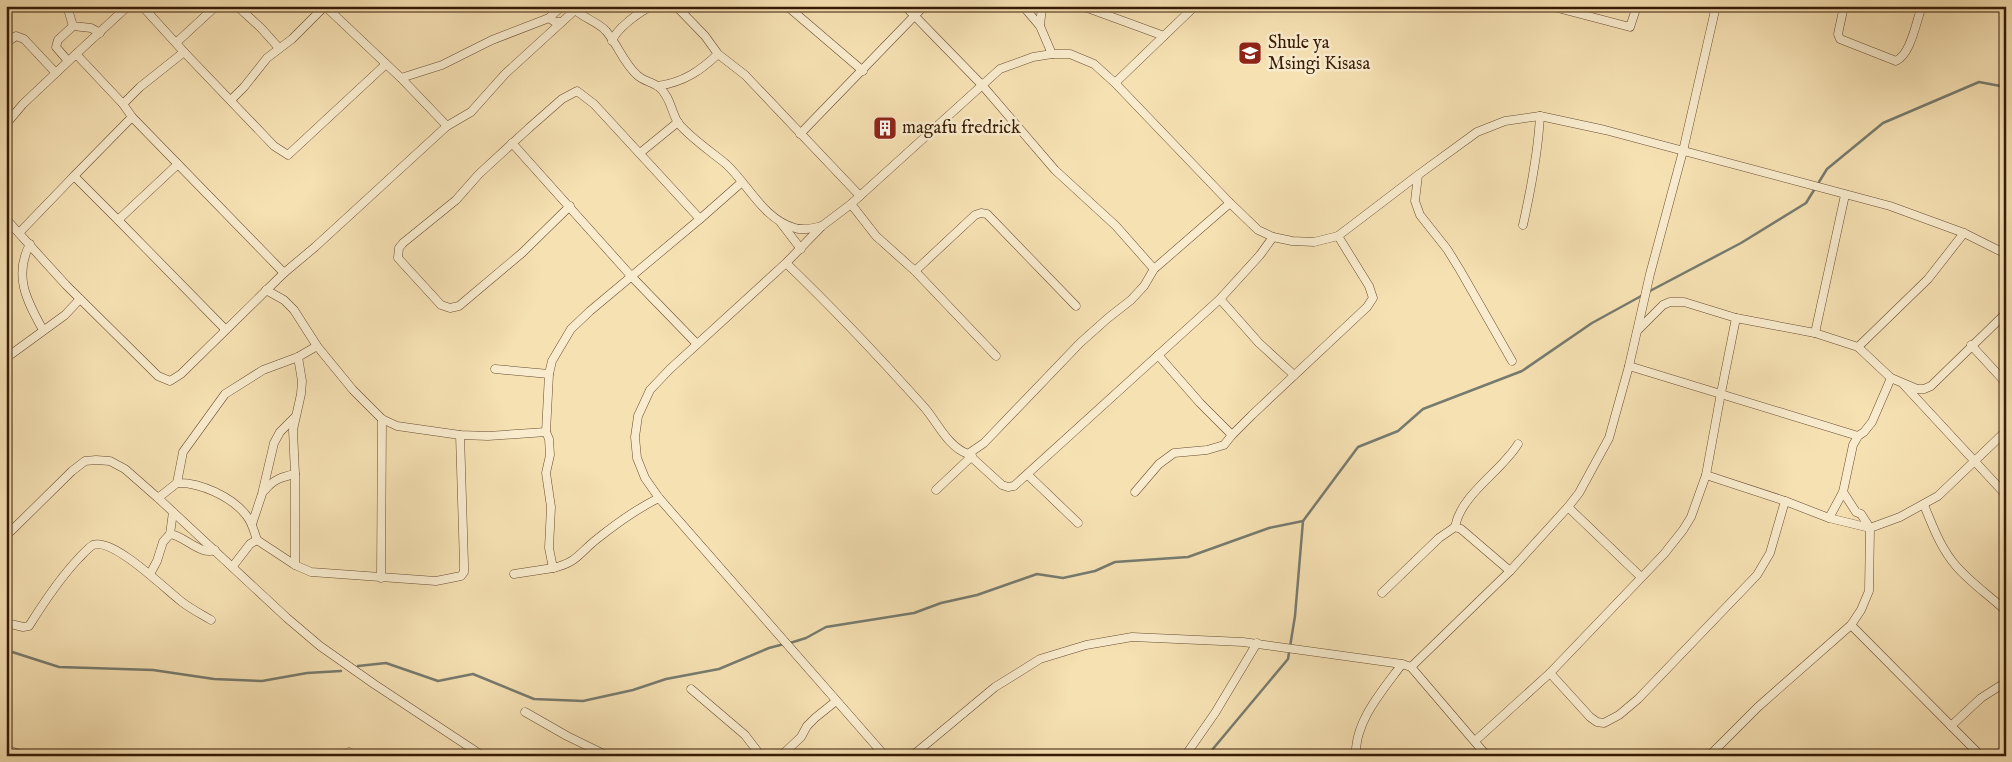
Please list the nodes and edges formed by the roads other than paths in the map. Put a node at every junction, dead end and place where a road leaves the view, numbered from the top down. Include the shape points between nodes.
1 (67, 6) edge
2 (128, 6) edge
3 (142, 6) edge
4 (216, 6) edge
5 (237, 6) edge
6 (325, 6) edge
7 (562, 6) edge
8 (652, 6) edge
9 (676, 6) edge
10 (787, 6) edge
11 (905, 6) edge
12 (924, 6) edge
13 (1023, 6) edge
14 (1042, 6) edge
15 (1082, 6) edge
16 (1195, 6) edge
17 (1550, 6) edge
18 (1637, 6) edge
19 (1716, 6) edge
20 (1844, 6) edge
21 (1922, 6) edge
22 (574, 8) edge
23 (914, 15) junction
24 (549, 18) junction
25 (561, 22) junction
26 (73, 26) junction
27 (1040, 26) junction
28 (100, 33) junction
29 (1164, 36) junction
30 (612, 41) junction
31 (177, 42) junction
32 (6, 43) edge
33 (279, 48) junction
34 (184, 52) junction
35 (76, 54) junction
36 (718, 54) junction
37 (1052, 54) junction
38 (68, 61) junction
39 (386, 65) junction
40 (863, 71) junction
41 (55, 72) junction
42 (401, 78) junction
43 (1115, 83) junction
44 (982, 85) junction
45 (658, 86) junction
46 (231, 100) junction
47 (123, 104) junction
48 (1540, 116) junction
49 (132, 117) junction
50 (678, 122) junction
51 (6, 124) edge
52 (447, 126) junction
53 (800, 134) junction
54 (512, 144) junction
55 (1683, 151) junction
56 (640, 153) junction
57 (178, 164) junction
58 (1418, 175) junction
59 (74, 176) junction
60 (742, 182) junction
61 (1846, 195) junction
62 (860, 196) junction
63 (1230, 203) junction
64 (851, 204) junction
65 (570, 206) junction
66 (6, 219) edge
67 (700, 219) junction
68 (118, 220) junction
69 (780, 221) junction
70 (1523, 225) dead end
71 (822, 226) junction
72 (19, 233) junction
73 (1964, 233) junction
74 (1338, 236) junction
75 (1273, 237) junction
76 (30, 244) junction
77 (801, 249) junction
78 (2006, 254) edge
79 (786, 263) junction
80 (1154, 269) junction
81 (915, 271) junction
82 (284, 273) junction
83 (632, 277) junction
84 (266, 290) junction
85 (1220, 298) junction
86 (80, 299) junction
87 (1076, 306) dead end
88 (2006, 313) edge
89 (1736, 318) junction
90 (43, 330) junction
91 (225, 330) junction
92 (1637, 332) junction
93 (1815, 333) junction
94 (697, 344) junction
95 (1971, 345) junction
96 (317, 346) junction
97 (1858, 347) junction
98 (1158, 355) junction
99 (996, 356) dead end
100 (298, 357) junction
101 (6, 358) edge
102 (1512, 361) dead end
103 (1629, 366) junction
104 (496, 369) dead end
105 (549, 374) junction
106 (1294, 375) junction
107 (1891, 378) junction
108 (1901, 381) junction
109 (2006, 383) edge
110 (1720, 393) junction
111 (297, 416) junction
112 (382, 420) junction
113 (2006, 431) edge
114 (546, 432) junction
115 (460, 435) junction
116 (1232, 435) junction
117 (1858, 436) junction
118 (1518, 444) dead end
119 (970, 455) junction
120 (1975, 461) junction
121 (295, 474) junction
122 (1028, 475) junction
123 (1706, 475) junction
124 (177, 483) junction
125 (936, 490) dead end
126 (1135, 492) dead end
127 (1843, 492) junction
128 (262, 494) junction
129 (2006, 495) edge
130 (158, 498) junction
131 (659, 498) junction
132 (1785, 501) junction
133 (1924, 505) junction
134 (1568, 507) junction
135 (173, 512) junction
136 (1829, 518) junction
137 (1078, 523) dead end
138 (252, 524) junction
139 (1455, 527) junction
140 (1870, 528) junction
141 (170, 534) junction
142 (6, 536) edge
143 (257, 540) junction
144 (215, 550) junction
145 (295, 565) junction
146 (233, 566) junction
147 (553, 568) junction
148 (1510, 571) junction
149 (150, 574) junction
150 (514, 574) dead end
151 (1641, 577) junction
152 (382, 578) junction
153 (1382, 593) dead end
154 (2006, 611) edge
155 (211, 620) dead end
156 (6, 623) edge
157 (1851, 625) junction
158 (1257, 643) junction
159 (1402, 664) junction
160 (1411, 667) junction
161 (1550, 674) junction
162 (2006, 682) edge
163 (692, 689) dead end
164 (836, 701) junction
165 (525, 712) dead end
166 (1952, 726) junction
167 (1475, 741) junction
168 (6, 749) edge
169 (23, 756) edge
170 (483, 756) edge
171 (608, 756) edge
172 (761, 756) edge
173 (781, 756) edge
174 (885, 756) edge
175 (912, 756) edge
176 (1186, 756) edge
177 (1356, 756) edge
178 (1487, 756) edge
179 (1709, 756) edge
180 (1981, 756) edge

1 - 26 street
2 - 28 street
3 - 31 street
4 - 31 street
5 - 33 street
6 - 33 street
6 - 39 street
7 - 24 street
8 - 30 street via 622,28
9 - 36 street
10 - 40 street
11 - 23 street
12 - 23 street
13 - 27 street
14 - 27 street
15 - 29 street
16 - 29 street
17 - 18 street via 1630,27
19 - 55 street
20 - 21 street via 1838,34 1840,39 1896,61 1908,48
22 - 25 street
22 - 30 street via 580,16 602,28
23 - 40 street
23 - 44 street
24 - 25 street
24 - 42 street via 492,40 442,65
25 - 52 street via 505,74 471,112
26 - 28 street via 91,28
26 - 38 street via 58,40 56,47
27 - 37 street
28 - 35 street
29 - 43 street
30 - 45 street via 637,75
31 - 34 street
32 - 41 street via 16,36 24,39
33 - 46 street via 266,58
34 - 46 street
34 - 47 street
35 - 38 street
35 - 47 street
36 - 45 street via 701,70 682,81
36 - 53 street via 745,74
37 - 43 street via 1070,54 1094,64
37 - 44 street via 1000,69
38 - 41 street
39 - 42 street
39 - 46 street via 288,155 274,146
40 - 53 street
41 - 51 street
42 - 52 street
43 - 63 street
44 - 62 street
44 - 80 street via 1055,170 1116,226
45 - 50 street via 666,94
47 - 49 street
48 - 55 street
48 - 58 street via 1513,119 1485,128
48 - 70 street via 1538,152
49 - 57 street
49 - 59 street
50 - 56 street
50 - 60 street
52 - 82 street
53 - 62 street
54 - 56 street via 562,100 577,91 594,104
54 - 65 street
54 - 65 street via 456,200 399,248 398,258 441,305 459,306 522,253
55 - 61 street
55 - 92 street
56 - 67 street
57 - 68 street
57 - 82 street
58 - 74 street
58 - 102 street via 1415,201 1420,215 1447,249
59 - 68 street
59 - 72 street
60 - 67 street
60 - 69 street
61 - 73 street
61 - 93 street
62 - 64 street
63 - 75 street via 1258,230
63 - 80 street
64 - 71 street
64 - 81 street via 876,236
65 - 83 street
66 - 72 street
67 - 83 street
68 - 91 street
69 - 71 street via 795,228
69 - 77 street
71 - 77 street
72 - 76 street
73 - 78 street
73 - 97 street via 1928,279
74 - 75 street via 1314,242
74 - 106 street via 1373,298
75 - 85 street
76 - 86 street
76 - 90 street via 24,255 21,276 30,306
77 - 79 street
79 - 94 street
79 - 119 street via 926,409 947,438
80 - 119 street via 1131,300 1080,343
81 - 87 street via 975,215 987,214
81 - 99 street
82 - 84 street
83 - 94 street
83 - 105 street via 571,329 552,361
84 - 91 street
84 - 96 street via 294,310
85 - 98 street
85 - 106 street via 1259,344
86 - 90 street via 65,315
86 - 91 street via 158,376 170,381
88 - 95 street
89 - 92 street via 1684,302 1670,302 1660,307
89 - 93 street
89 - 110 street
90 - 101 street
92 - 103 street
93 - 97 street
94 - 131 street via 650,390 638,416 635,436 637,458 645,478
95 - 108 street via 1931,386 1917,389
95 - 109 street
96 - 100 street
96 - 112 street
97 - 107 street
98 - 116 street
98 - 122 street
100 - 111 street via 302,382
100 - 124 street via 263,370 226,394 183,452
103 - 110 street
103 - 134 street via 1609,438 1579,494
104 - 105 street
105 - 114 street
106 - 116 street
107 - 108 street
107 - 117 street via 1872,422
108 - 120 street
110 - 117 street
110 - 123 street
111 - 121 street via 293,430
111 - 128 street via 280,432 274,443
112 - 115 street via 396,426
112 - 152 street
113 - 120 street
114 - 115 street
114 - 147 street via 550,455 546,473 551,507 549,548
115 - 152 street via 464,572 461,576 436,581
116 - 126 street via 1224,445 1215,449 1174,453 1159,464
117 - 127 street via 1853,445
118 - 139 street via 1466,503
119 - 122 street via 1002,485 1014,486
119 - 125 street
120 - 129 street
120 - 133 street
121 - 128 street via 271,482
121 - 145 street
122 - 137 street
123 - 132 street
123 - 151 street via 1684,530
124 - 130 street
124 - 138 street via 185,482 223,496 247,515
127 - 136 street
127 - 140 street
128 - 138 street
130 - 135 street
130 - 142 street via 125,469 110,461 85,461
131 - 147 street via 639,508 568,565
131 - 164 street
132 - 136 street
132 - 161 street via 1770,553 1757,575 1660,677 1619,715 1604,723 1592,720
133 - 140 street
133 - 154 street via 1949,557
134 - 148 street
134 - 151 street
135 - 141 street
135 - 144 street
136 - 140 street
138 - 143 street
139 - 148 street
139 - 153 street via 1439,538
140 - 157 street via 1869,591
141 - 144 street via 205,551
141 - 149 street via 163,542
143 - 145 street
143 - 146 street
144 - 146 street
145 - 152 street via 311,572
146 - 170 street via 320,646
147 - 150 street
148 - 160 street
149 - 155 street via 184,604
149 - 156 street via 111,548 100,544 93,546 52,589 29,626
151 - 161 street
157 - 166 street
157 - 179 street via 1758,707
158 - 159 street
158 - 175 street via 1132,637 1086,645 1040,659 995,687
158 - 176 street
159 - 160 street
159 - 177 street via 1368,713 1357,737
160 - 167 street
161 - 167 street
162 - 166 street via 1981,698
163 - 172 street via 745,735
164 - 173 street via 815,718
164 - 174 street
165 - 171 street
166 - 180 street
167 - 178 street
168 - 169 street

